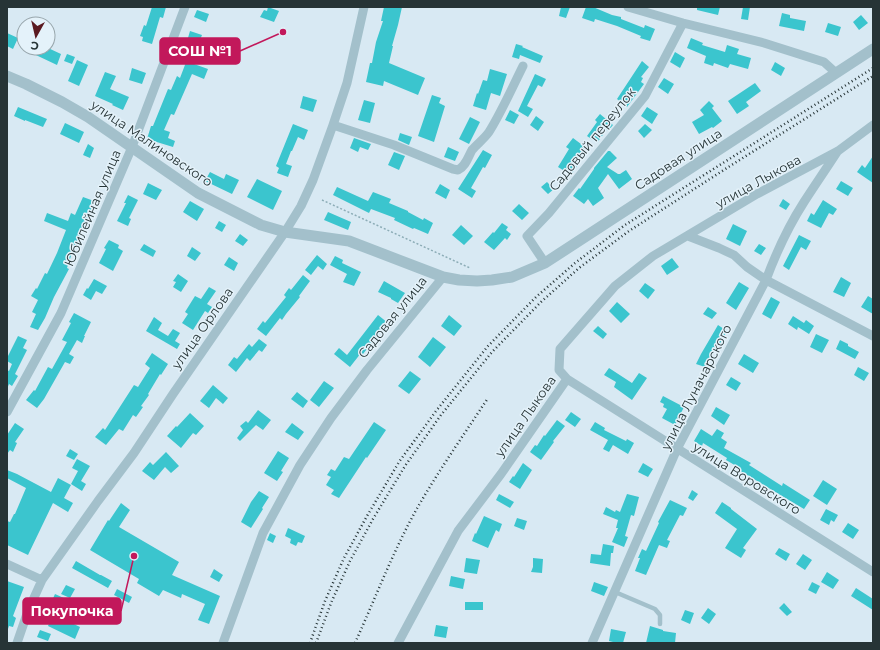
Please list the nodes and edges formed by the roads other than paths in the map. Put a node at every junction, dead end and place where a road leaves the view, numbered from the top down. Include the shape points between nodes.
1 (185, 7) edge
2 (364, 7) edge
3 (628, 7) edge
4 (683, 23) junction
5 (873, 49) edge
6 (523, 66) dead end
7 (836, 73) junction
8 (7, 76) edge
9 (333, 125) junction
10 (873, 125) edge
11 (132, 147) junction
12 (838, 151) junction
13 (285, 232) junction
14 (688, 236) junction
15 (545, 263) junction
16 (443, 277) junction
17 (766, 280) junction
18 (873, 336) edge
19 (567, 379) junction
20 (7, 412) edge
21 (677, 449) junction
22 (7, 564) edge
23 (873, 572) edge
24 (42, 580) junction
25 (615, 592) junction
26 (660, 624) dead end
27 (17, 643) edge
28 (223, 643) edge
29 (398, 643) edge
30 (592, 643) edge

1 - 11 street, Юбилейная улица
2 - 9 street, улица Орлова via 347,82
3 - 4 street
4 - 7 street via 764,43 824,62
4 - 15 street, Садовый переулок via 645,96 527,236
5 - 7 street, Садовая улица
6 - 9 street via 488,133 458,170
7 - 15 street, Садовая улица
8 - 11 street, улица Малиновского via 62,102
9 - 13 street, улица Орлова via 313,180
10 - 12 street, улица Лыкова
11 - 13 street, улица Малиновского via 198,193 262,225
11 - 20 street, Юбилейная улица via 60,313
12 - 14 street, улица Лыкова via 757,194
12 - 17 street, улица Луначарского via 804,201 774,258
13 - 16 street, улица Малиновского via 349,241
13 - 24 street, улица Орлова via 134,453
14 - 17 street via 734,255
14 - 19 street, улица Лыкова via 653,256 615,286 576,330 560,350 559,370
15 - 16 street, Садовая улица via 512,277 492,280
16 - 28 street, Садовая улица via 331,418 300,465 263,533
17 - 18 street
17 - 21 street, улица Луначарского
19 - 21 street, улица Воровского
19 - 29 street, улица Лыкова via 458,531
21 - 23 street, улица Воровского
21 - 25 street, улица Луначарского
22 - 24 street
24 - 27 street, улица Орлова
25 - 26 lane via 655,609 660,615
25 - 30 street, улица Луначарского

